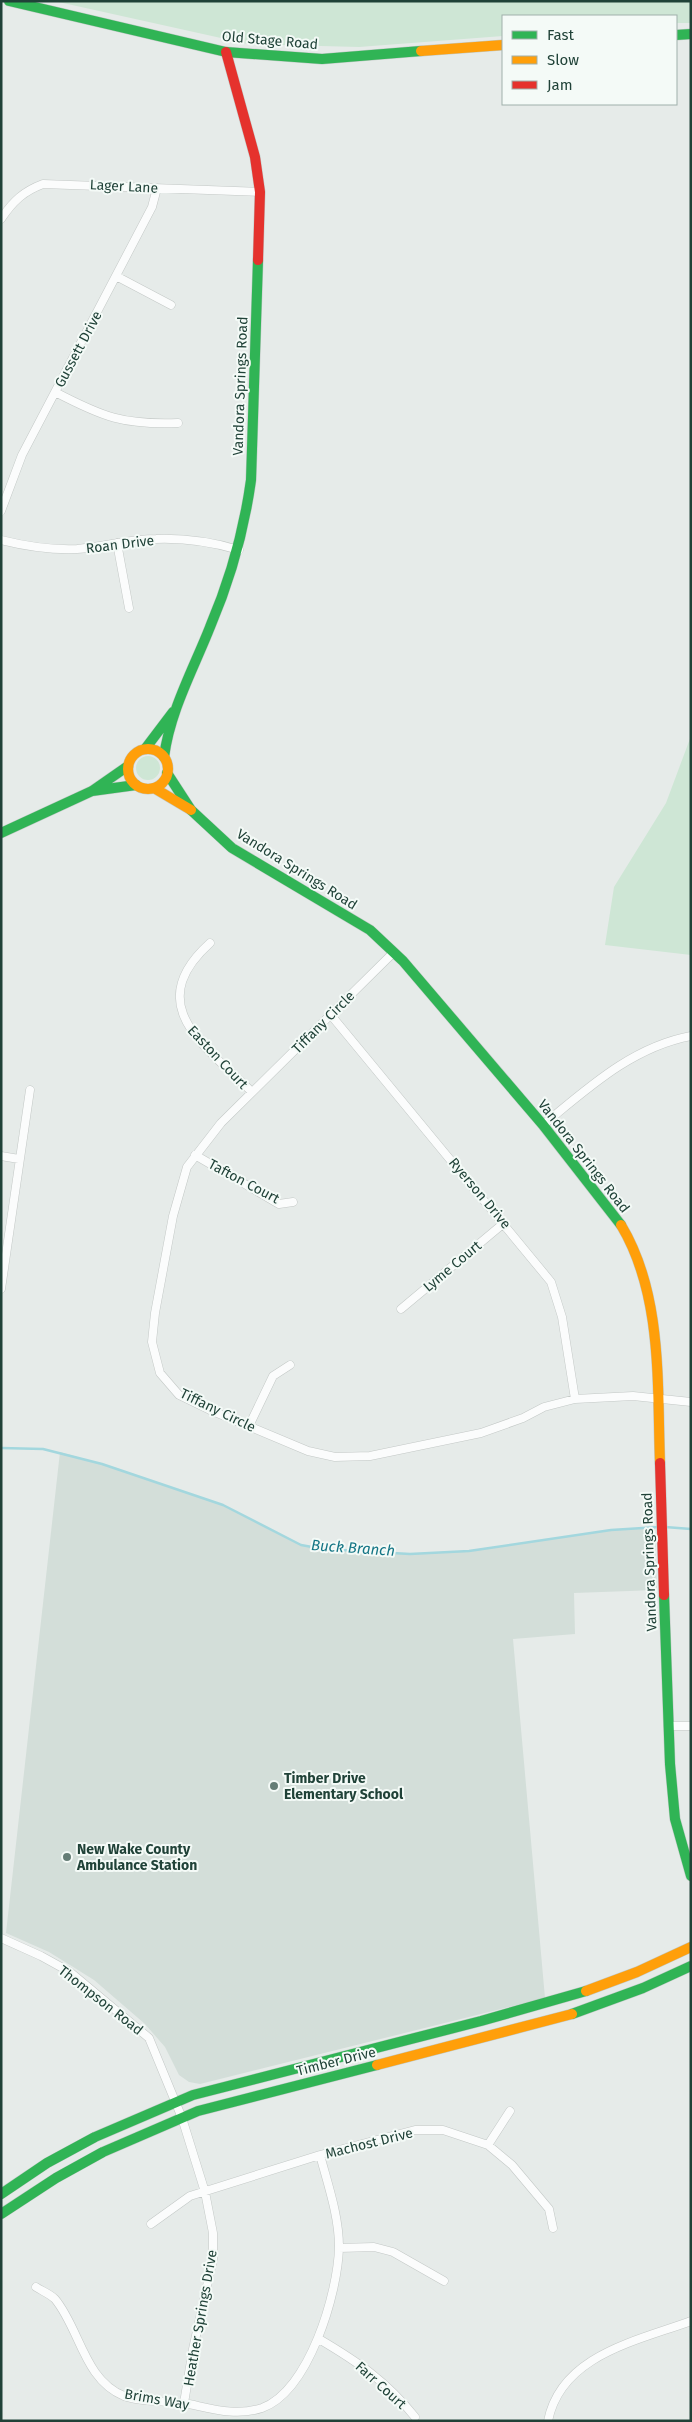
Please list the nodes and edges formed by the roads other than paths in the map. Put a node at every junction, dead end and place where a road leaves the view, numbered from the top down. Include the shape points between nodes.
1 (9, 1) edge
2 (691, 34) edge
3 (677, 35) edge
4 (502, 45) edge
5 (226, 52) junction
6 (157, 188) junction
7 (260, 192) junction
8 (1, 218) edge
9 (116, 276) junction
10 (171, 305) dead end
11 (55, 392) junction
12 (178, 423) dead end
13 (1, 511) edge
14 (1, 540) edge
15 (116, 544) junction
16 (239, 550) junction
17 (129, 608) dead end
18 (174, 711) junction
19 (145, 748) junction
20 (164, 757) junction
21 (128, 766) junction
22 (167, 773) junction
23 (136, 785) junction
24 (154, 788) junction
25 (92, 791) junction
26 (191, 810) junction
27 (1, 833) edge
28 (210, 943) dead end
29 (393, 953) junction
30 (330, 1014) junction
31 (691, 1036) edge
32 (30, 1090) dead end
33 (252, 1092) junction
34 (543, 1125) junction
35 (195, 1155) junction
36 (1, 1156) edge
37 (19, 1159) junction
38 (293, 1202) dead end
39 (504, 1223) junction
40 (2, 1276) edge
41 (1, 1289) edge
42 (401, 1309) dead end
43 (290, 1365) dead end
44 (658, 1397) junction
45 (575, 1399) junction
46 (691, 1402) edge
47 (249, 1426) junction
48 (668, 1726) junction
49 (691, 1726) edge
50 (691, 1876) edge
51 (1, 1938) edge
52 (691, 1947) edge
53 (691, 1966) edge
54 (176, 2102) junction
55 (510, 2111) dead end
56 (182, 2118) junction
57 (488, 2145) junction
58 (320, 2155) junction
59 (205, 2192) junction
60 (1, 2194) edge
61 (1, 2214) edge
62 (150, 2224) dead end
63 (553, 2228) dead end
64 (339, 2248) junction
65 (444, 2281) dead end
66 (36, 2287) dead end
67 (691, 2322) edge
68 (319, 2339) junction
69 (184, 2403) junction
70 (415, 2417) dead end
71 (548, 2421) edge

1 - 5 street, Old Stage Road
2 - 3 street
4 - 5 street, Old Stage Road via 322,59
5 - 7 street, Vandora Springs Road via 255,157
6 - 7 street, Lager Lane
6 - 8 street, Lager Lane via 44,184 28,189
6 - 9 street, Gussett Drive via 152,207
7 - 16 street, Vandora Springs Road via 251,480
9 - 10 street
9 - 11 street, Gussett Drive
11 - 12 street via 96,413 123,422
11 - 13 street, Gussett Drive via 22,455
14 - 15 street, Roan Drive via 76,549
15 - 16 street, Roan Drive via 185,539
15 - 17 street
16 - 18 street, Vandora Springs Road
18 - 19 street, Vandora Springs Road
18 - 20 street, Vandora Springs Road
19 - 20 street via 156,750
19 - 21 street via 134,754
20 - 22 street
21 - 23 street via 129,777
21 - 25 street
22 - 24 street
22 - 26 street, Vandora Springs Road
23 - 24 street
23 - 25 street
24 - 26 street, Vandora Springs Road
25 - 27 street
26 - 29 street, Vandora Springs Road via 232,848 370,930
28 - 33 street, Easton Court via 187,967 179,990 182,1015 192,1032
29 - 30 street, Tiffany Circle
29 - 34 street, Vandora Springs Road
30 - 33 street, Tiffany Circle
30 - 39 street, Ryerson Drive
31 - 34 street via 659,1044 637,1054 593,1084
32 - 37 street
33 - 35 street, Tiffany Circle
34 - 44 street, Vandora Springs Road via 616,1217 630,1240 652,1309
35 - 38 street, Tafton Court via 279,1204
35 - 47 street, Tiffany Circle via 181,1184 175,1208 152,1342 160,1373 179,1394
36 - 37 street
37 - 40 street
39 - 42 street, Lyme Court
39 - 45 street, Ryerson Drive via 551,1282 557,1296
40 - 41 street
43 - 47 street via 273,1376
44 - 45 street, Tiffany Circle
44 - 46 street, Tiffany Circle
44 - 48 street, Vandora Springs Road
45 - 47 street, Tiffany Circle via 544,1407 481,1433 370,1456 335,1457 308,1451
48 - 49 street
48 - 50 street, Vandora Springs Road via 675,1819
51 - 54 street, Thompson Road via 70,1972 149,2038
52 - 54 street, Timber Drive via 578,1994
53 - 56 street, Timber Drive via 584,2010
54 - 56 street, Thompson Road
54 - 60 street, Timber Drive via 96,2137 47,2163
55 - 57 street
56 - 59 street, Heather Springs Drive
56 - 61 street, Timber Drive via 103,2152
57 - 58 street, Machost Drive via 443,2130 414,2130
57 - 63 street, Machost Drive via 512,2165 549,2209
58 - 59 street, Machost Drive
58 - 64 street, Brims Way via 333,2199
59 - 62 street, Machost Drive via 190,2196
59 - 69 street, Heather Springs Drive via 214,2233 213,2259
64 - 65 street via 374,2247 393,2252
64 - 68 street, Brims Way via 332,2294
66 - 69 street, Brims Way via 54,2297 66,2314 91,2367 108,2387 124,2396
67 - 71 street via 589,2361 560,2388
68 - 69 street, Brims Way via 287,2390 262,2408 228,2413
68 - 70 street, Farr Court via 363,2366

